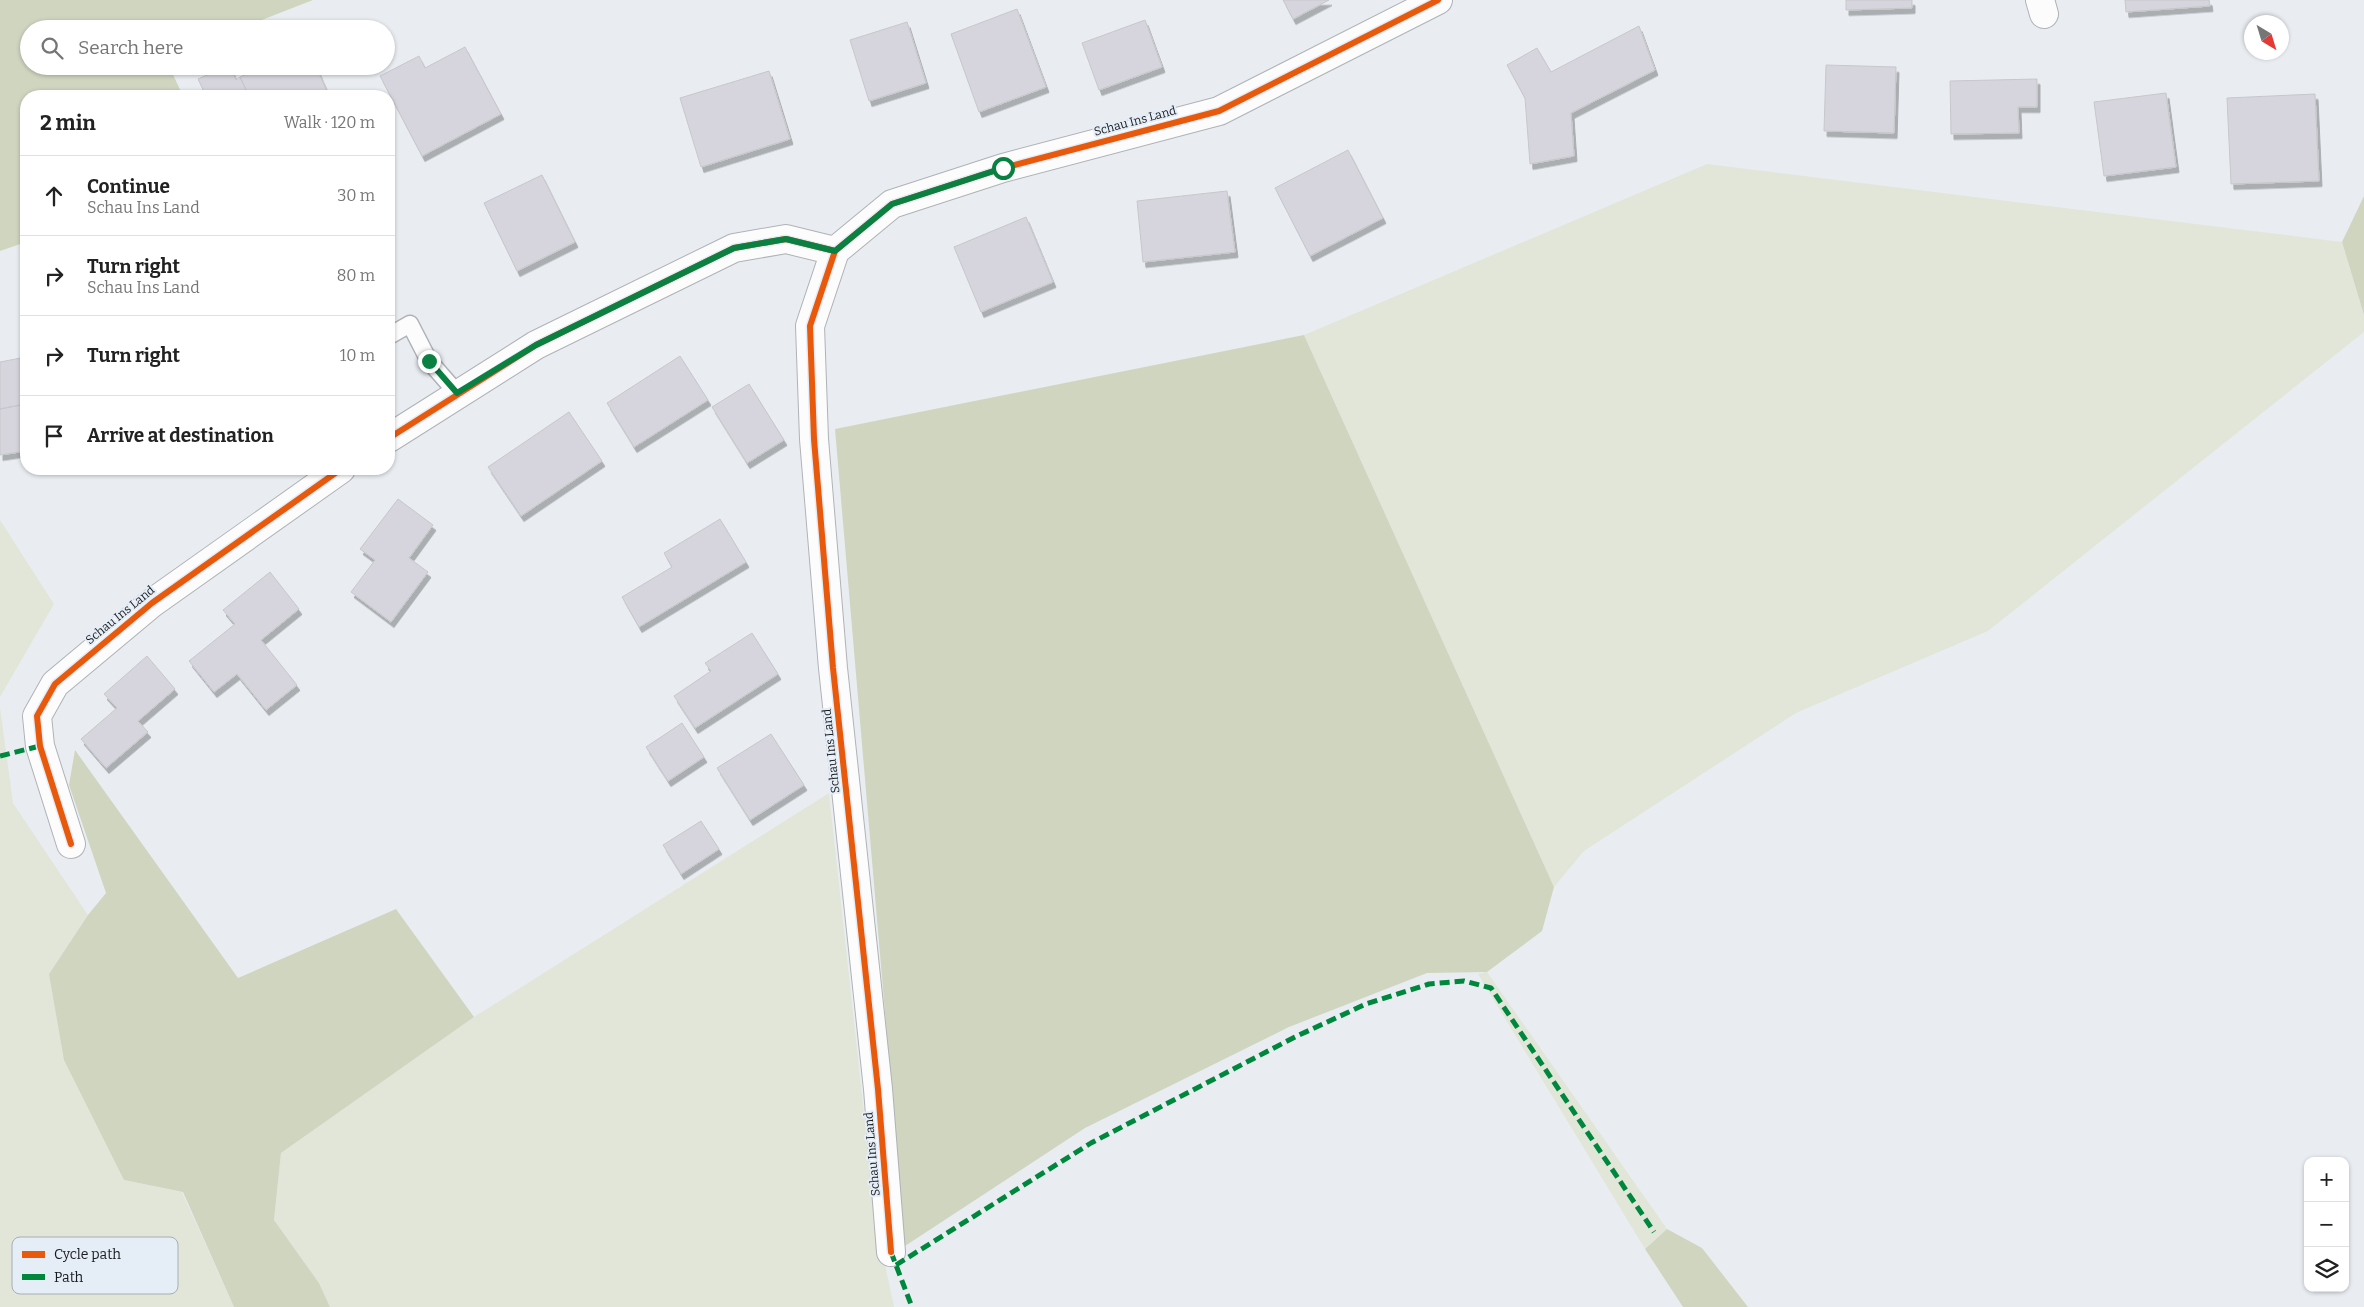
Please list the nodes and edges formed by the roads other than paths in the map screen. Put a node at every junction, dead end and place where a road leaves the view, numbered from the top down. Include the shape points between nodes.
1 (1438, 0) edge
2 (835, 251) junction
3 (395, 333) edge
4 (457, 393) junction
5 (395, 434) edge
6 (333, 475) edge
7 (71, 844) dead end
8 (891, 1252) dead end

1 - 2 street, Schau Ins Land via 1219,111 1003,168 892,204
2 - 4 street via 786,239 734,248 536,345
2 - 8 street, Schau Ins Land via 810,326 814,439 833,668 878,1089
3 - 4 lane via 410,324 429,361
4 - 5 street
6 - 7 street, Schau Ins Land via 152,603 55,684 37,716 40,746

